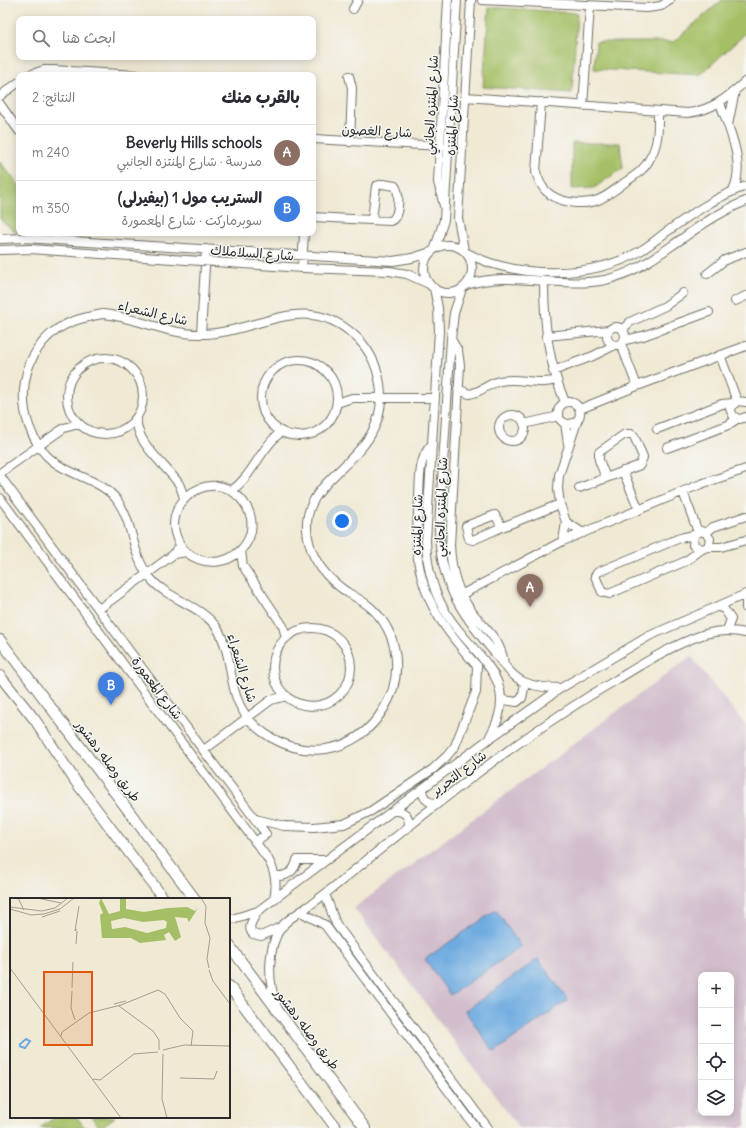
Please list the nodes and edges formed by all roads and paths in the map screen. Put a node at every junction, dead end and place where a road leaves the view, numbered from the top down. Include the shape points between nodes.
1 (358, 0) edge
2 (448, 0) edge
3 (458, 0) edge
4 (471, 0) edge
5 (482, 0) edge
6 (670, 0) edge
7 (546, 2) edge
8 (590, 6) junction
9 (353, 9) dead end
10 (38, 72) edge
11 (85, 72) edge
12 (349, 76) dead end
13 (746, 81) edge
14 (16, 84) edge
15 (735, 90) junction
16 (0, 96) edge
17 (465, 97) junction
18 (541, 102) junction
19 (720, 103) junction
20 (0, 104) edge
21 (583, 106) junction
22 (658, 111) junction
23 (728, 126) junction
24 (16, 127) edge
25 (451, 127) junction
26 (464, 128) junction
27 (316, 139) edge
28 (350, 142) junction
29 (440, 146) junction
30 (739, 157) junction
31 (746, 163) edge
32 (746, 186) edge
33 (733, 190) junction
34 (746, 201) edge
35 (445, 210) junction
36 (316, 217) edge
37 (372, 220) junction
38 (675, 226) junction
39 (304, 236) edge
40 (683, 237) junction
41 (0, 239) edge
42 (653, 242) junction
43 (206, 249) junction
44 (0, 250) edge
45 (433, 250) junction
46 (466, 252) junction
47 (746, 252) edge
48 (662, 253) junction
49 (303, 255) junction
50 (205, 261) junction
51 (302, 268) junction
52 (707, 274) dead end
53 (544, 281) junction
54 (432, 286) junction
55 (464, 287) junction
56 (683, 293) dead end
57 (746, 296) edge
58 (735, 301) dead end
59 (709, 312) dead end
60 (622, 329) junction
61 (609, 330) junction
62 (201, 334) junction
63 (546, 336) junction
64 (451, 339) junction
65 (620, 343) junction
66 (746, 346) edge
67 (720, 355) junction
68 (553, 371) junction
69 (556, 380) junction
70 (637, 386) junction
71 (458, 389) junction
72 (337, 392) junction
73 (352, 398) junction
74 (382, 398) junction
75 (435, 398) junction
76 (741, 401) edge
77 (566, 402) junction
78 (337, 403) junction
79 (580, 409) junction
80 (71, 414) junction
81 (559, 416) junction
82 (746, 417) edge
83 (137, 418) junction
84 (737, 419) junction
85 (577, 422) junction
86 (565, 423) junction
87 (78, 424) junction
88 (524, 424) dead end
89 (272, 425) junction
90 (64, 428) junction
91 (657, 429) dead end
92 (124, 430) junction
93 (446, 430) junction
94 (456, 430) junction
95 (281, 432) junction
96 (139, 436) junction
97 (272, 439) junction
98 (432, 444) junction
99 (568, 445) junction
100 (39, 446) junction
101 (667, 448) dead end
102 (746, 469) edge
103 (431, 472) junction
104 (622, 472) junction
105 (444, 474) junction
106 (0, 475) edge
107 (606, 478) junction
108 (242, 484) junction
109 (180, 485) junction
110 (579, 488) dead end
111 (231, 491) junction
112 (192, 492) junction
113 (683, 492) junction
114 (0, 498) edge
115 (184, 498) junction
116 (240, 498) junction
117 (560, 504) junction
118 (639, 510) junction
119 (746, 516) edge
120 (566, 522) junction
121 (502, 527) dead end
122 (583, 533) junction
123 (699, 533) junction
124 (746, 540) edge
125 (563, 542) junction
126 (179, 544) junction
127 (705, 548) junction
128 (54, 549) junction
129 (241, 550) junction
130 (186, 552) junction
131 (174, 554) junction
132 (44, 556) junction
133 (228, 560) junction
134 (243, 566) junction
135 (147, 574) junction
136 (746, 594) edge
137 (458, 597) junction
138 (719, 607) junction
139 (746, 608) edge
140 (99, 609) junction
141 (283, 626) junction
142 (727, 630) junction
143 (294, 632) junction
144 (746, 633) edge
145 (286, 638) junction
146 (0, 640) edge
147 (495, 654) junction
148 (484, 661) junction
149 (504, 664) junction
150 (477, 666) junction
151 (0, 676) edge
152 (525, 683) junction
153 (278, 686) junction
154 (560, 688) junction
155 (159, 691) junction
156 (287, 696) junction
157 (149, 699) junction
158 (271, 700) junction
159 (503, 700) junction
160 (247, 717) junction
161 (489, 739) junction
162 (204, 750) junction
163 (422, 789) junction
164 (441, 802) junction
165 (394, 811) junction
166 (255, 819) junction
167 (409, 827) junction
168 (255, 842) junction
169 (326, 860) junction
170 (275, 876) junction
171 (325, 894) junction
172 (163, 898) edge
173 (194, 898) edge
174 (274, 900) junction
175 (258, 911) junction
176 (301, 912) junction
177 (332, 919) junction
178 (230, 920) edge
179 (325, 925) junction
180 (283, 926) junction
181 (230, 947) edge
182 (230, 987) edge
183 (280, 1013) junction
184 (336, 1128) edge
185 (365, 1128) edge
186 (476, 1128) edge
187 (488, 1128) edge

1 - 9 street
2 - 29 street, شارع المنتزه الجانبي
3 - 25 street, شارع المنتزه
4 - 17 street, شارع المنتزه
5 - 7 street
6 - 8 street via 654,8
7 - 8 street
8 - 21 street
10 - 11 street
12 - 28 street via 352,88
13 - 15 street
14 - 16 street
15 - 19 street
15 - 23 street
17 - 18 street
17 - 26 street, شارع المنتزه
18 - 21 street
18 - 22 street via 536,172 546,192 576,203 587,203 602,198 643,169 650,160 658,139
19 - 22 street via 699,112
19 - 23 street
20 - 24 street
21 - 22 street
23 - 30 street
25 - 26 street
25 - 35 street, شارع المنتزه
26 - 46 street, شارع المنتزه via 458,218
27 - 28 street, شارع الغصون
28 - 29 street, شارع الغصون
29 - 35 street, شارع المنتزه الجانبي via 438,182
30 - 31 street
30 - 33 street via 740,178
32 - 33 street
33 - 38 street
34 - 40 street
35 - 45 street, شارع المنتزه via 442,230
36 - 37 street
37 - 37 street via 390,221 395,218 395,186 376,186
38 - 40 street via 676,234
38 - 42 street
39 - 49 street
40 - 48 street
41 - 43 street, شارع السلاملاك via 24,238
42 - 46 street via 641,251 610,265 568,271 508,269
42 - 48 street via 659,246
43 - 49 street, شارع السلاملاك
43 - 50 street
44 - 50 street, شارع السلاملاك via 30,249
45 - 46 street via 450,244
45 - 49 street, شارع السلاملاك via 412,258 393,261
45 - 54 street via 426,260 424,269
46 - 55 street via 471,259 472,273
47 - 52 street via 725,260
48 - 53 street via 635,269 605,280
49 - 51 street
50 - 51 street, شارع السلاملاك
50 - 62 street
51 - 54 street, شارع السلاملاك via 398,272
53 - 55 street via 500,278
53 - 63 street
54 - 55 street via 445,292
54 - 75 street, شارع المنتزه via 439,319
55 - 64 street, شارع المنتزه via 454,313
56 - 60 street via 665,306 630,322
57 - 58 street
59 - 65 street
60 - 61 street via 614,327
60 - 65 street via 626,334
61 - 63 street
61 - 65 street via 608,339
62 - 74 street, شارع الشعراء via 224,333 289,315 301,314 324,318 345,328 364,346 377,370
62 - 100 street, شارع الشعراء via 168,330 134,319 103,314 77,319 56,330 37,349 25,376 23,392 27,423
63 - 68 street
64 - 71 street, شارع المنتزه الجانبي via 460,358
64 - 93 street, شارع المنتزه
65 - 68 street
65 - 70 street
66 - 67 street
67 - 70 street
67 - 76 street
68 - 69 street
69 - 71 street via 541,383 500,381 468,394
69 - 77 street
70 - 79 street
71 - 94 street, شارع المنتزه الجانبي
72 - 73 street
72 - 78 street
72 - 89 street via 329,373 312,361 302,359 281,363 268,374 261,391 262,410
73 - 74 street
73 - 78 street
74 - 75 street
74 - 160 street, شارع الشعراء via 377,424 371,436 364,448 313,500 307,514 307,529 315,558 323,571 346,592 372,609 390,634 395,648 396,664 390,698 363,734 351,741 328,748 309,749 289,745 256,727
75 - 98 street, شارع المنتزه
76 - 84 street via 731,412
76 - 91 street via 722,404
77 - 79 street via 574,403
77 - 81 street via 559,408
78 - 95 street via 329,422 317,432 302,436
79 - 85 street
80 - 83 street via 66,394 73,375 88,362 111,358 129,366 141,382 143,401
80 - 87 street
80 - 90 street
81 - 86 street
81 - 88 street
82 - 84 street
83 - 92 street
83 - 96 street
84 - 101 street
85 - 86 street
85 - 99 street
86 - 99 street
87 - 90 street
87 - 92 street via 95,434 105,435
89 - 95 street
89 - 97 street
90 - 100 street
92 - 96 street
93 - 94 street
93 - 105 street, شارع المنتزه
94 - 137 street, شارع المنتزه الجانبي via 450,544
95 - 97 street
96 - 109 street
97 - 108 street
98 - 103 street, شارع المنتزه
98 - 150 street, شارع المنتزه الجانبي via 424,455 420,470 417,549 422,581 440,621
99 - 117 street via 559,475
100 - 106 street
100 - 135 street, شارع الشعراء via 60,466 97,483 117,501
102 - 113 street
103 - 105 street
103 - 148 street, شارع المنتزه via 426,541 430,573 440,603
104 - 107 street
104 - 107 street via 640,465 642,461 641,453 631,434 625,434 599,452 598,460
104 - 118 street
105 - 137 street, شارع المنتزه via 439,542 444,571
106 - 128 street, شارع المعمورة
107 - 110 street
108 - 111 street
108 - 116 street
109 - 112 street
109 - 115 street
111 - 112 street via 212,486
111 - 116 street
112 - 115 street
113 - 118 street
113 - 123 street
114 - 132 street, شارع المعمورة
115 - 126 street via 178,506 174,520 175,535
116 - 129 street via 248,510 251,524 246,543
117 - 120 street
117 - 121 street
118 - 122 street
119 - 123 street
120 - 122 street
120 - 125 street
122 - 125 street
123 - 127 street via 710,539
123 - 127 street via 692,538 693,545
123 - 127 street via 598,572 595,576 602,592 609,594 686,561
124 - 127 street via 721,547
125 - 137 street
126 - 130 street
126 - 131 street
128 - 132 street
128 - 140 street, شارع المعمورة
129 - 133 street
129 - 134 street
130 - 131 street
130 - 133 street via 193,558 210,563
131 - 135 street
132 - 157 street, شارع المعمورة
133 - 134 street
134 - 141 street
135 - 140 street
135 - 160 street, شارع الشعراء via 165,592 205,615 216,628 230,661 236,695
136 - 138 street, شارع التحرير
136 - 139 street
137 - 147 street, شارع المنتزه via 463,614
137 - 149 street, شارع المنتزه الجانبي via 499,644
138 - 142 street via 729,613 731,619
138 - 154 street, شارع التحرير via 648,636
140 - 155 street, شارع المعمورة
141 - 143 street
141 - 145 street
142 - 144 street, شارع التحرير
142 - 164 street, شارع التحرير via 694,638 601,689 517,745
143 - 145 street
143 - 156 street via 313,628 332,633 345,647 351,673 342,691 326,703 307,705
145 - 153 street via 276,652 274,660
146 - 173 main road, طريق وصله دهشور
147 - 148 street
147 - 149 street, شارع المنتزه
148 - 150 street
148 - 159 street, شارع المنتزه via 496,677
149 - 152 street, شارع المنتزه
150 - 166 street via 476,692 455,746 432,769 371,812 344,824 314,827 284,826
151 - 172 main road via 35,720 76,782
152 - 154 street, شارع المنتزه
152 - 159 street via 522,698 517,702
153 - 156 street
153 - 158 street
154 - 161 street, شارع التحرير
155 - 157 street
155 - 162 street, شارع المعمورة
156 - 158 street
157 - 168 street, شارع المعمورة
158 - 160 street
159 - 161 street
160 - 162 street
161 - 163 street, شارع التحرير
162 - 166 street, شارع المعمورة
163 - 164 street via 425,799 430,803
163 - 165 street, شارع التحرير
164 - 167 street, شارع التحرير
165 - 167 street via 404,812
165 - 169 street, شارع التحرير
166 - 168 street, شارع المعمورة via 266,834
167 - 171 street, شارع التحرير
168 - 170 street, شارع المعمورة via 268,859
169 - 170 street via 297,860 289,873
169 - 174 street, شارع التحرير
170 - 174 street, شارع المعمورة
171 - 176 street, شارع التحرير
171 - 177 street
174 - 175 street, شارع التحرير
175 - 178 street, شارع التحرير
175 - 180 street via 250,925 253,934 261,936
176 - 179 street
176 - 180 street, شارع التحرير
177 - 179 street
177 - 187 street
179 - 186 street
180 - 183 street, شارع التحرير via 273,950 271,963 272,989
181 - 183 main road, طريق وصله دهشور
182 - 184 main road
183 - 185 main road, طريق وصله دهشور

